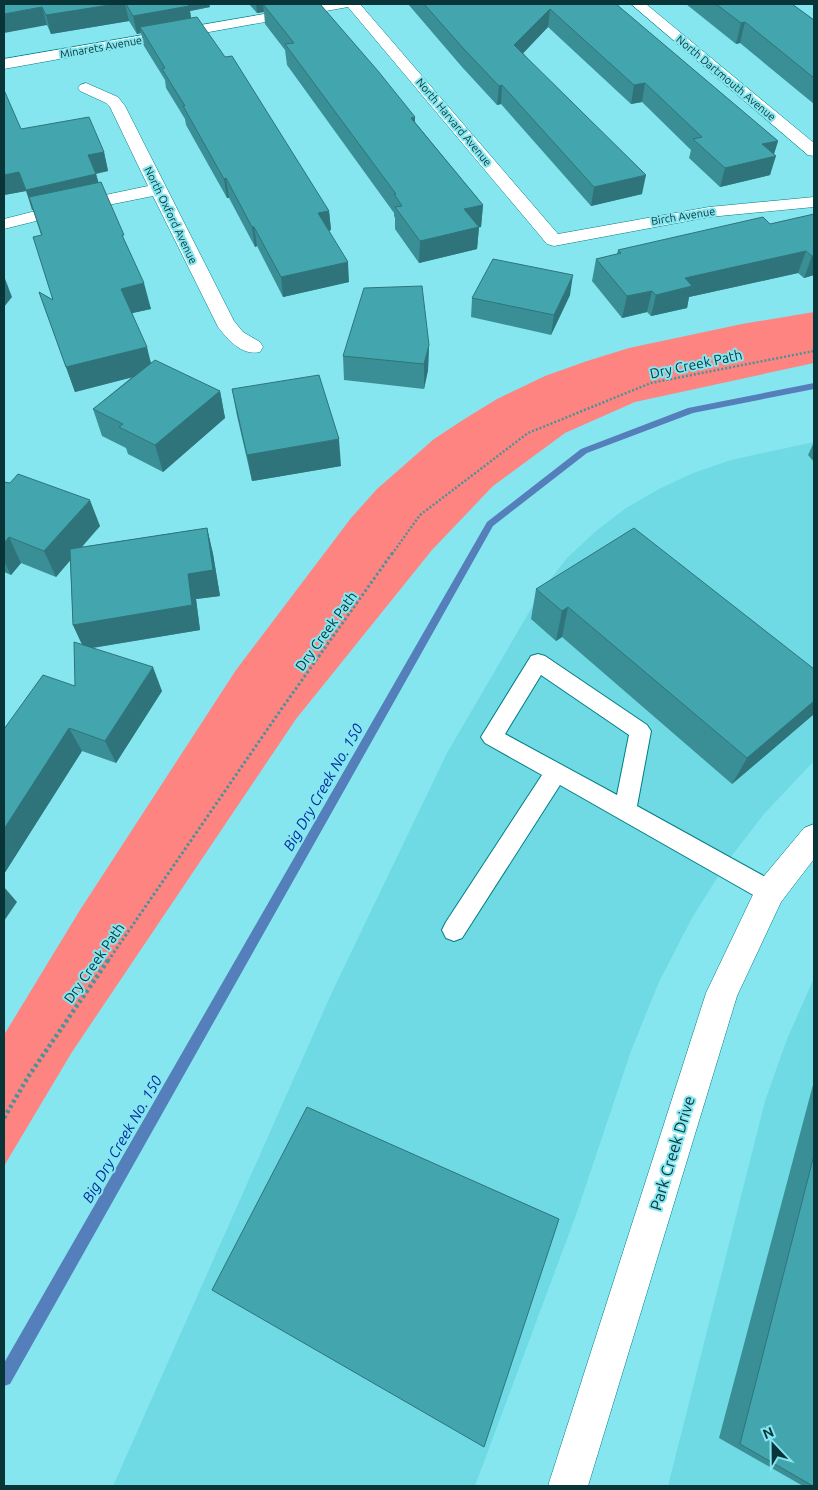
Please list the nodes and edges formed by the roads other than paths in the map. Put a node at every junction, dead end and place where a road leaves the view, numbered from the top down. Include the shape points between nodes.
1 (345, 4) edge
2 (353, 4) edge
3 (638, 4) edge
4 (4, 64) edge
5 (86, 88) dead end
6 (814, 151) edge
7 (159, 189) junction
8 (814, 202) edge
9 (4, 224) edge
10 (554, 240) joint
11 (253, 347) dead end
12 (556, 772) junction
13 (625, 811) junction
14 (814, 837) edge
15 (770, 892) junction
16 (454, 930) dead end
17 (568, 1486) edge

1 - 4 street, Minarets Avenue
2 - 10 street, North Harvard Avenue
3 - 6 street, North Dartmouth Avenue
5 - 7 street, North Oxford Avenue via 112,100 117,106
7 - 9 street
7 - 11 street, North Oxford Avenue via 225,323 236,336
8 - 10 street, Birch Avenue via 709,212
12 - 13 lane
12 - 13 lane via 492,737 538,662 640,731
12 - 16 lane
13 - 15 lane
14 - 15 street, Park Creek Drive
15 - 17 street, Park Creek Drive via 722,993

